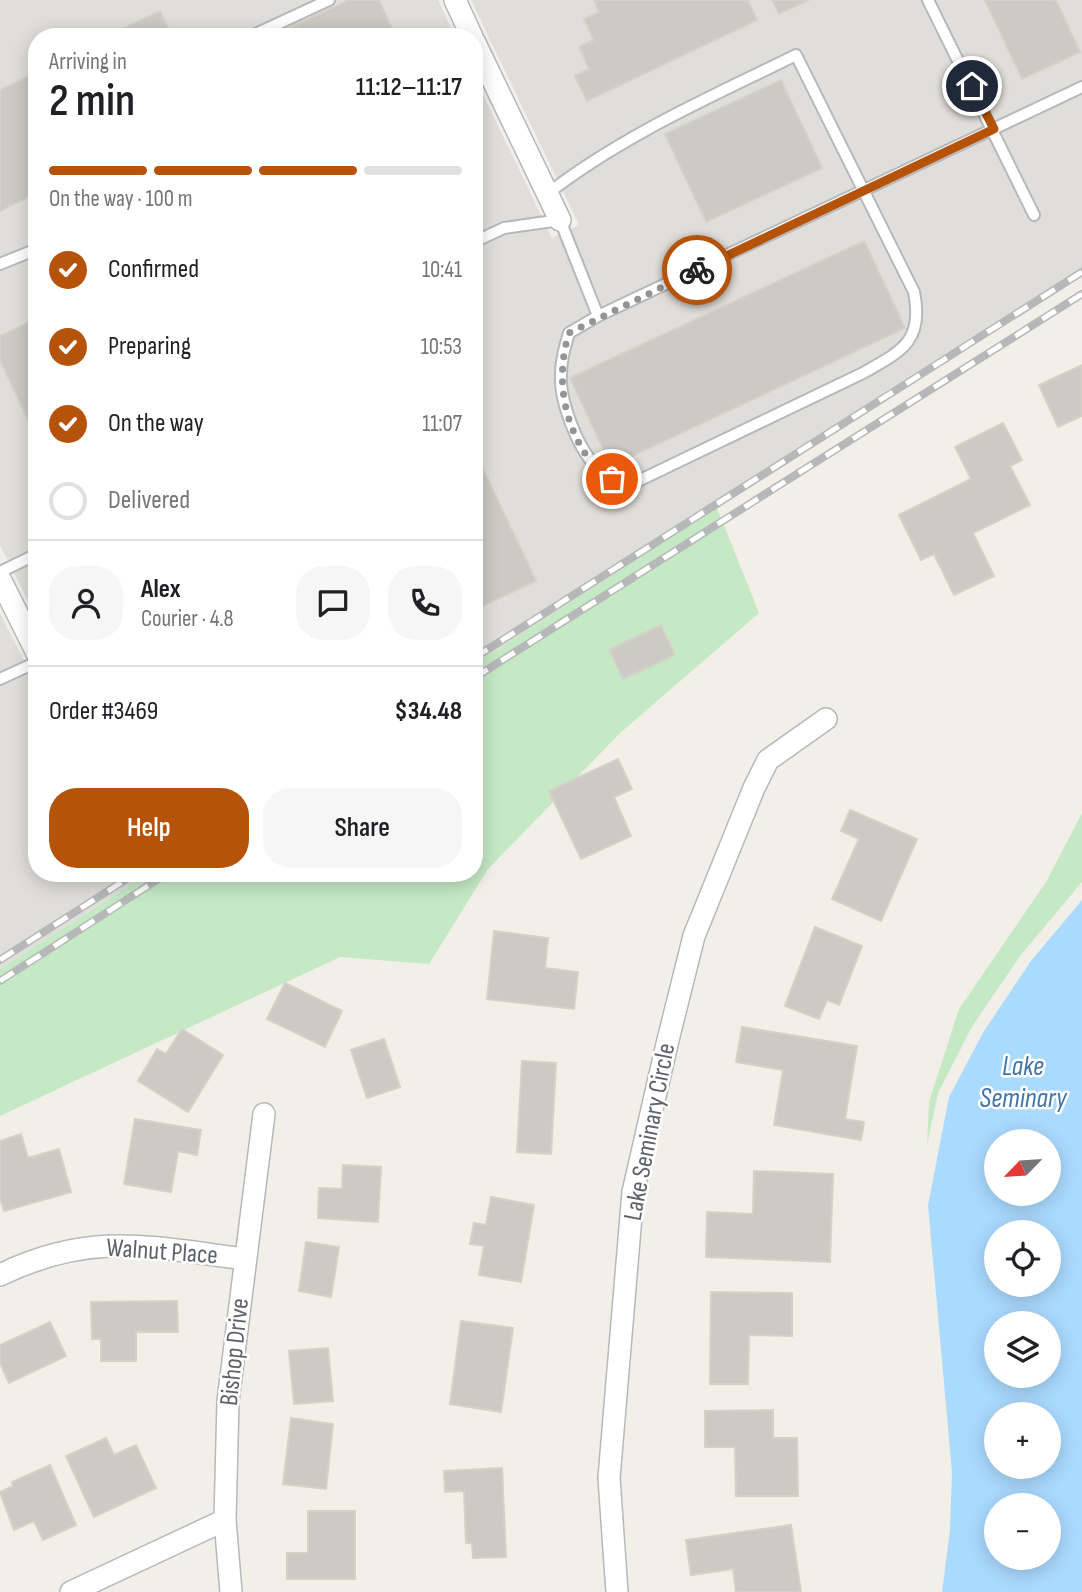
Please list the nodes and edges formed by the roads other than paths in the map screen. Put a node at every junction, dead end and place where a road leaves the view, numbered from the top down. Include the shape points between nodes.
1 (329, 0) edge
2 (455, 0) edge
3 (928, 0) edge
4 (268, 28) edge
5 (468, 28) edge
6 (483, 60) edge
7 (1082, 87) edge
8 (994, 129) junction
9 (865, 192) junction
10 (548, 194) junction
11 (1034, 215) dead end
12 (560, 220) junction
13 (483, 238) edge
14 (28, 253) edge
15 (0, 264) edge
16 (598, 316) junction
17 (28, 558) edge
18 (0, 572) edge
19 (0, 579) edge
20 (28, 635) edge
21 (28, 666) edge
22 (0, 679) edge
23 (826, 719) dead end
24 (264, 1114) dead end
25 (245, 1259) junction
26 (0, 1275) edge
27 (225, 1520) junction
28 (71, 1592) edge
29 (231, 1592) edge
30 (617, 1592) edge

1 - 4 lane
2 - 5 street
3 - 8 lane
6 - 10 street
7 - 8 lane
8 - 9 lane
8 - 11 lane
9 - 10 lane via 796,55 626,140
9 - 16 lane
9 - 16 lane via 914,292 919,318 912,336 893,356 863,373 636,482 612,479 589,460 573,429 561,385 561,359 569,333
10 - 12 street
12 - 13 lane via 504,228
12 - 16 lane
14 - 15 lane
17 - 18 lane
19 - 20 street
21 - 22 lane
23 - 30 street, Lake Seminary Circle via 768,760 754,788 694,936 667,1044 632,1206 609,1478
24 - 25 street, Bishop Drive
25 - 26 street, Walnut Place via 126,1244 72,1248
25 - 27 street, Bishop Drive via 228,1401
27 - 28 street
27 - 29 street, Bishop Drive

